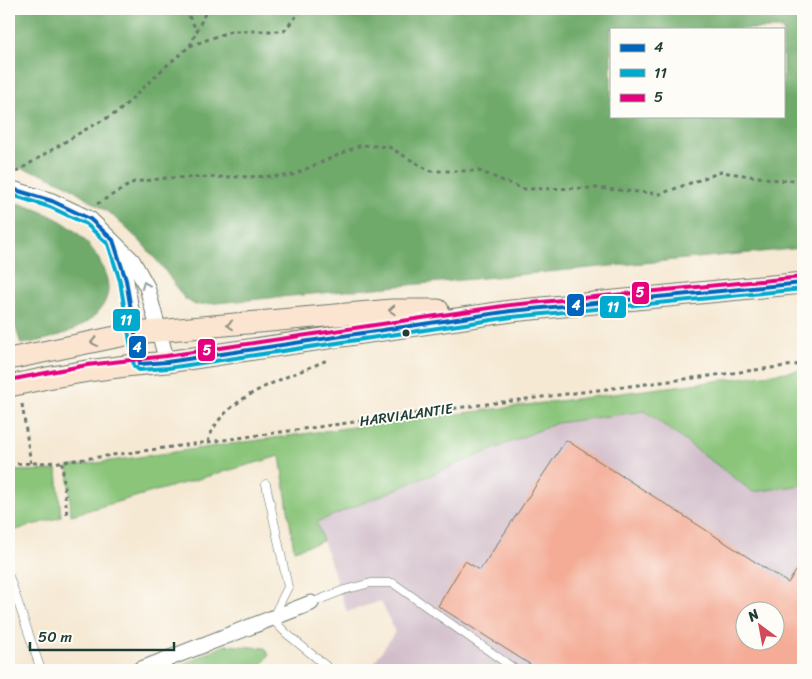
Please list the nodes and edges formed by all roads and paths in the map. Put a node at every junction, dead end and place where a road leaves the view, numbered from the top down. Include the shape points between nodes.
1 (186, 9) edge
2 (207, 9) edge
3 (302, 9) edge
4 (197, 32) junction
5 (190, 46) junction
6 (17, 172) dead end
7 (803, 178) edge
8 (9, 188) edge
9 (77, 213) junction
10 (113, 240) junction
11 (803, 282) edge
12 (753, 287) junction
13 (803, 289) edge
14 (510, 311) junction
15 (159, 332) junction
16 (135, 334) junction
17 (9, 358) edge
18 (330, 358) dead end
19 (167, 362) junction
20 (140, 364) junction
21 (803, 364) edge
22 (15, 391) edge
23 (208, 442) junction
24 (62, 462) junction
25 (9, 464) edge
26 (31, 464) junction
27 (266, 484) dead end
28 (67, 516) dead end
29 (9, 576) edge
30 (311, 603) joint
31 (272, 619) junction
32 (41, 670) edge
33 (139, 670) edge
34 (331, 670) edge
35 (516, 670) edge

1 - 4 path
2 - 4 path
3 - 5 path via 284,31 230,31
4 - 5 path
5 - 6 path via 118,112
7 - 9 path via 787,181 721,172 660,194 596,188 524,189 479,171 430,171 389,147 361,145 290,176 166,178 134,182
8 - 9 street via 52,201
9 - 10 street via 90,219
15 -> 10 street via 147,286 132,260
10 - 16 street via 126,280
11 - 12 main road
12 - 13 main road
12 - 14 main road
14 -> 15 main road via 392,310
14 - 19 main road
15 - 16 main road
15 - 19 street
16 -> 17 main road
16 - 20 street
18 - 23 path via 231,407 221,416
19 - 20 main road
20 - 22 main road via 47,378
21 - 23 path, HARVIALANTIE
22 - 26 path
23 - 24 path, HARVIALANTIE
24 - 26 path, HARVIALANTIE
24 - 28 path
25 - 26 path, HARVIALANTIE
27 - 31 lane via 288,587
29 - 32 lane
30 - 31 street
30 - 35 lane via 371,583 393,583
31 - 33 street
31 - 34 lane

